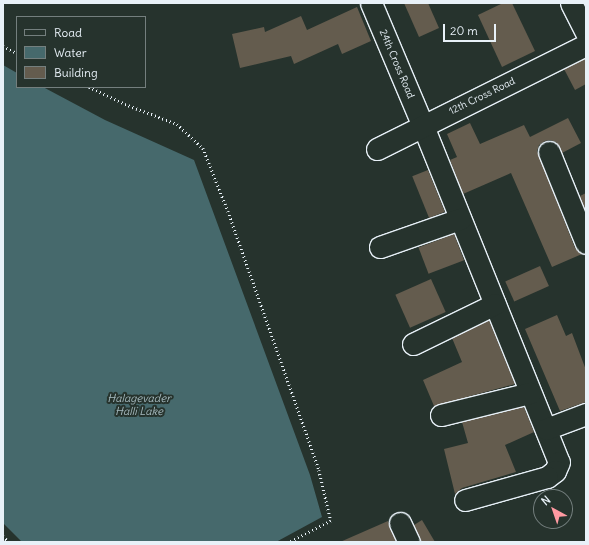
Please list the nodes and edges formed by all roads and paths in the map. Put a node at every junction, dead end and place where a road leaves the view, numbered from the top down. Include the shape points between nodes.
1 (371, 3) edge
2 (571, 3) edge
3 (586, 32) edge
4 (586, 45) edge
5 (3, 46) edge
6 (16, 52) edge
7 (91, 88) edge
8 (423, 126) junction
9 (377, 149) dead end
10 (549, 152) dead end
11 (460, 219) junction
12 (586, 243) edge
13 (380, 247) dead end
14 (495, 304) junction
15 (413, 344) dead end
16 (530, 393) junction
17 (586, 414) edge
18 (441, 415) dead end
19 (546, 430) junction
20 (465, 500) dead end
21 (400, 523) dead end
22 (3, 536) edge
23 (8, 542) edge
24 (290, 542) edge
25 (409, 542) edge

1 - 8 street, 24th Cross Road
2 - 3 street
4 - 8 street, 12th Cross Road
5 - 6 path
7 - 24 path via 178,124 203,148 228,211 319,470 331,521
8 - 9 street, 12th Cross Road
8 - 11 street, 24th Cross Road
10 - 12 street
11 - 13 street
11 - 14 street, 24th Cross Road
14 - 15 street
14 - 16 street, 24th Cross Road
16 - 18 street
16 - 19 street, 24th Cross Road
17 - 19 street
19 - 20 street, 24th Cross Road via 559,462 555,471 547,477
21 - 25 street
22 - 23 path

